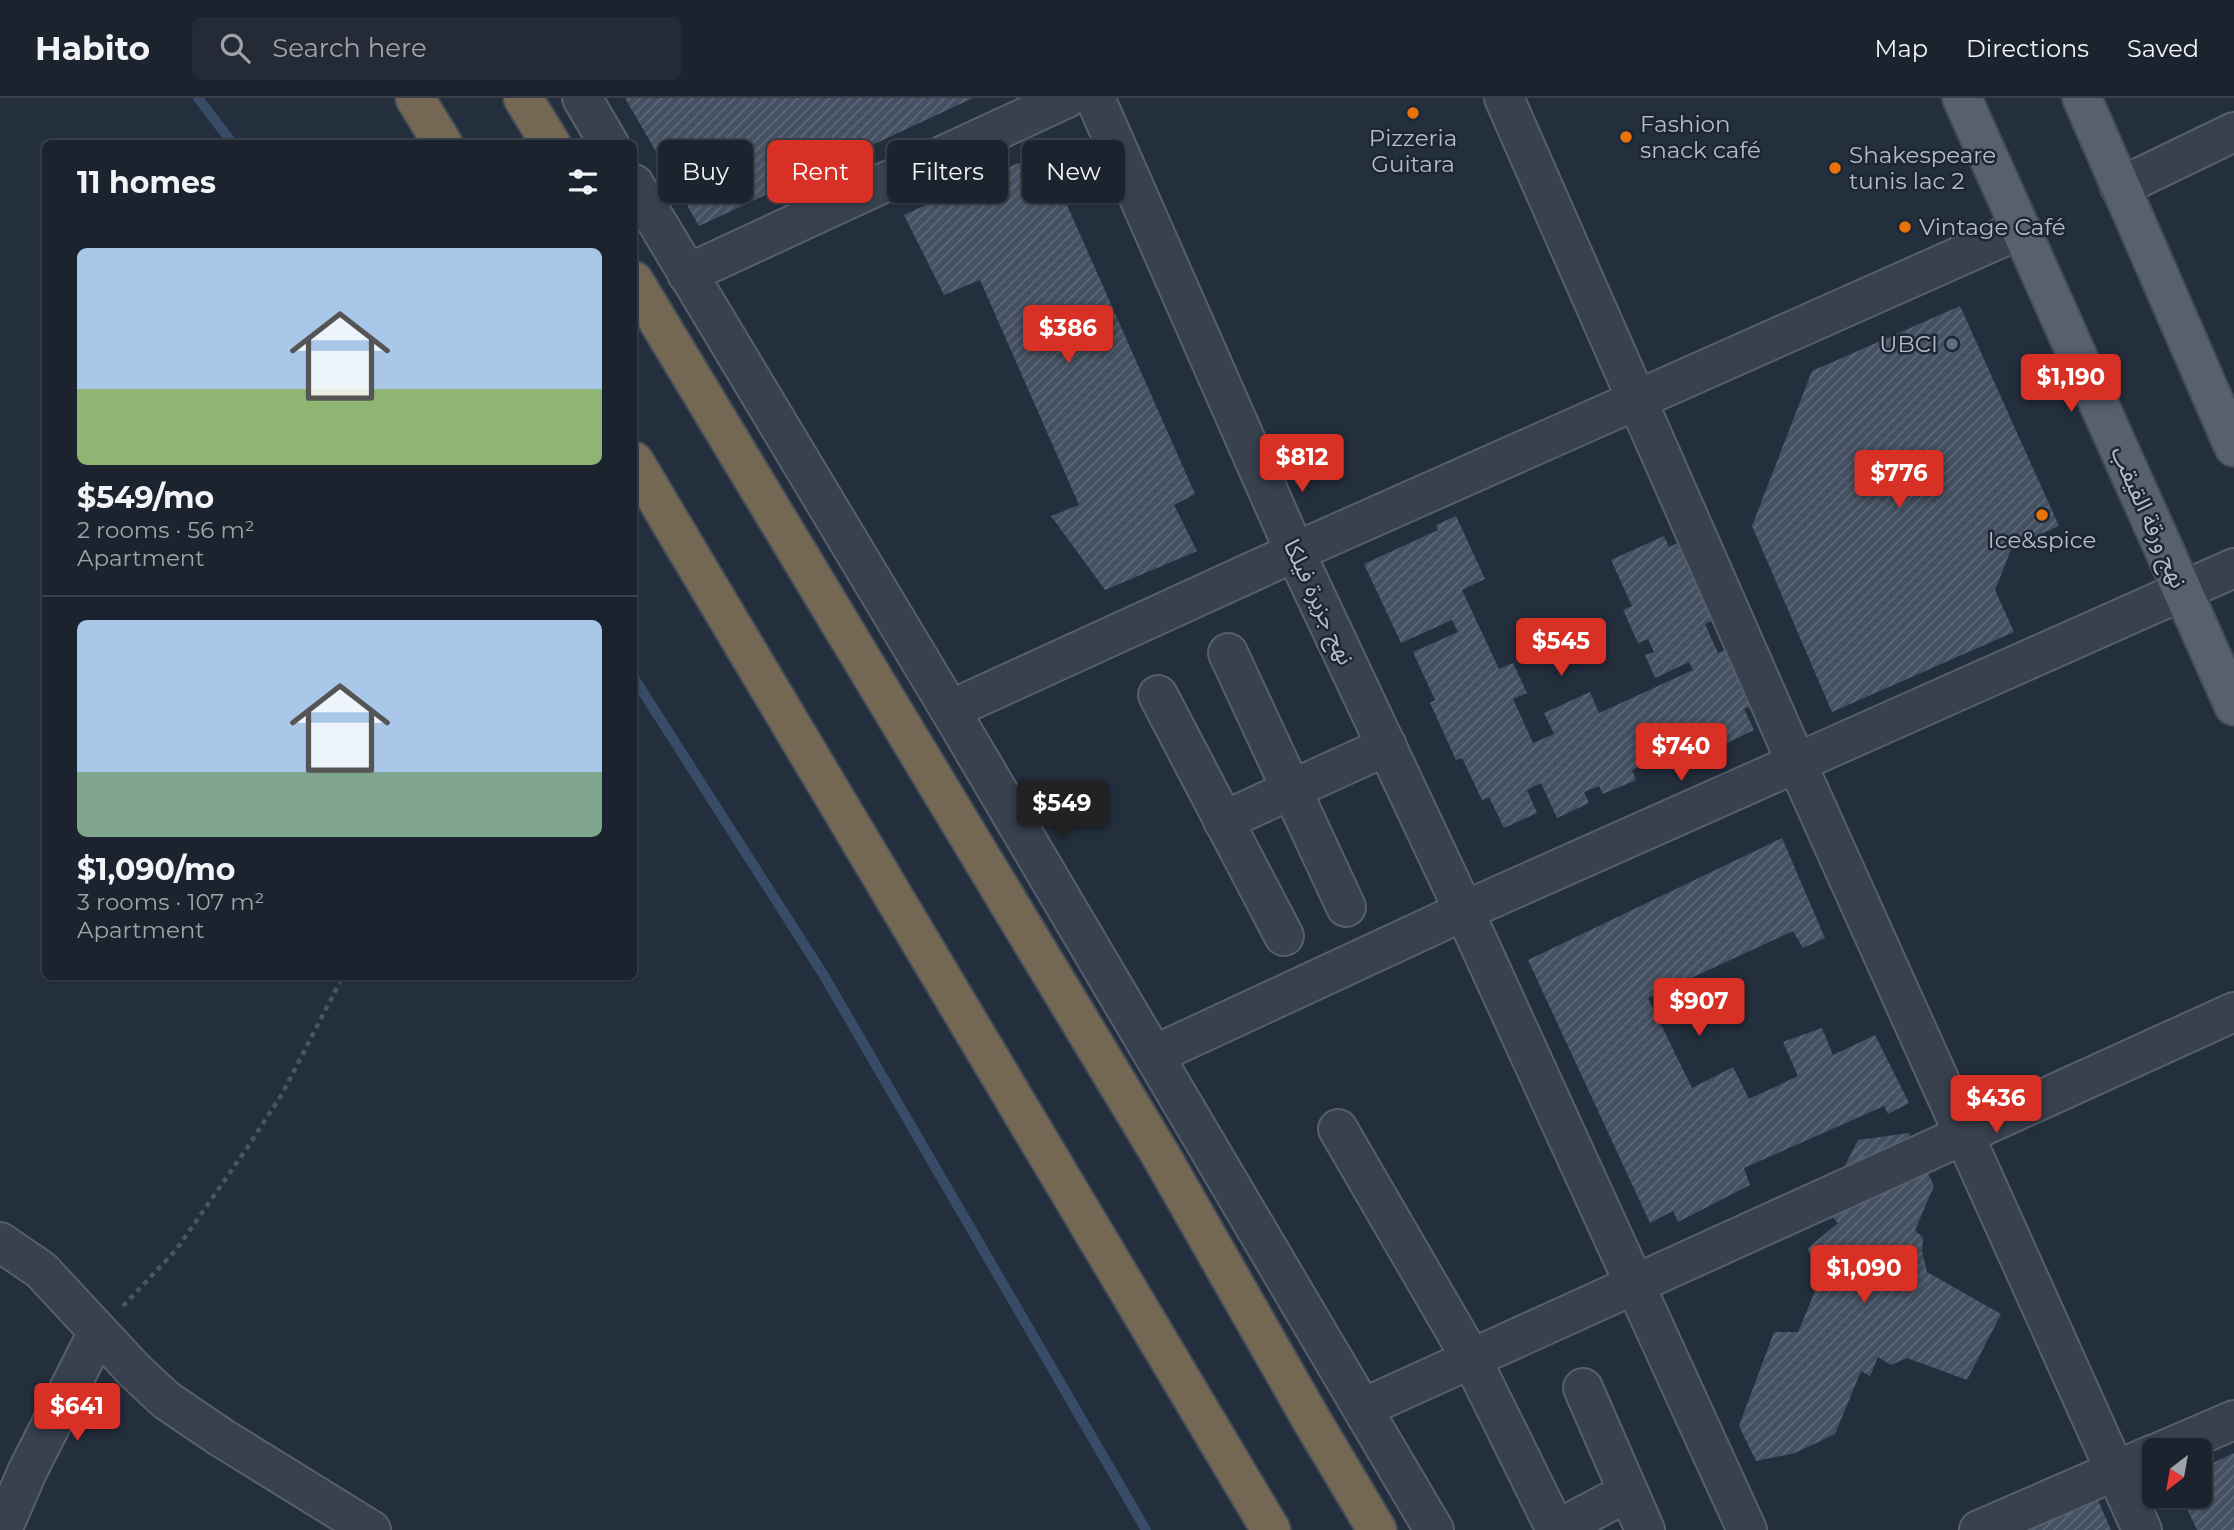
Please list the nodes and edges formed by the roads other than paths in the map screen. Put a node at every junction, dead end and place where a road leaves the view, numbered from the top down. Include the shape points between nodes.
1 (415, 98) edge
2 (523, 98) edge
3 (582, 98) edge
4 (1067, 98) edge
5 (1095, 98) edge
6 (1503, 98) edge
7 (1962, 98) edge
8 (2082, 98) edge
9 (2234, 132) edge
10 (441, 140) edge
11 (549, 140) edge
12 (607, 140) edge
13 (2120, 187) junction
14 (637, 189) edge
15 (2021, 229) junction
16 (687, 274) junction
17 (637, 286) edge
18 (1637, 401) junction
19 (2234, 447) edge
20 (637, 466) edge
21 (1295, 552) junction
22 (2234, 568) edge
23 (2181, 590) junction
24 (1228, 653) dead end
25 (1158, 695) dead end
26 (2234, 706) edge
27 (950, 710) junction
28 (1387, 746) junction
29 (1797, 764) junction
30 (1292, 790) junction
31 (1223, 821) junction
32 (1346, 907) dead end
33 (1464, 911) junction
34 (1284, 936) dead end
35 (2234, 1012) edge
36 (1154, 1055) junction
37 (1338, 1129) dead end
38 (1963, 1134) junction
39 (0, 1242) edge
40 (1634, 1283) junction
41 (98, 1332) junction
42 (1471, 1358) junction
43 (1583, 1388) dead end
44 (1363, 1408) junction
45 (2234, 1420) edge
46 (2192, 1438) edge
47 (2142, 1459) edge
48 (2115, 1471) junction
49 (1628, 1492) junction
50 (2, 1530) edge
51 (371, 1530) edge
52 (1271, 1530) edge
53 (1377, 1530) edge
54 (1434, 1530) edge
55 (1556, 1530) edge
56 (1645, 1530) edge
57 (1747, 1530) edge
58 (1979, 1530) edge
59 (2142, 1530) edge

1 - 10 highway
2 - 11 highway
3 - 12 street
4 - 16 street
5 - 21 street, نهج جزيرة فيلكا
6 - 18 street
7 - 15 main road, نهج ورقة القيقب
8 - 13 main road
9 - 13 street
13 - 19 main road
14 - 16 street
15 - 18 street
15 - 23 main road, نهج ورقة القيقب
16 - 27 street
17 - 53 highway via 1160,1154
18 - 21 street
18 - 29 street
20 - 52 highway
21 - 27 street
21 - 28 street, نهج جزيرة فيلكا
22 - 23 street
23 - 26 main road, نهج ورقة القيقب
23 - 29 street
24 - 30 street
25 - 31 street
27 - 36 street
28 - 30 street
28 - 33 street, نهج جزيرة فيلكا
29 - 33 street
29 - 38 street
30 - 31 street
30 - 32 street
31 - 34 street
33 - 36 street
33 - 40 street, نهج جزيرة فيلكا
35 - 38 street
36 - 44 street
37 - 42 street
38 - 40 street
38 - 48 street
39 - 41 street via 41,1270
40 - 42 street
40 - 57 street, نهج جزيرة فيلكا
41 - 50 street
41 - 51 street via 166,1400
42 - 44 street
42 - 55 street
43 - 49 street
44 - 54 street
45 - 46 street
47 - 48 street
48 - 58 street
48 - 59 street
49 - 55 street
49 - 56 street

